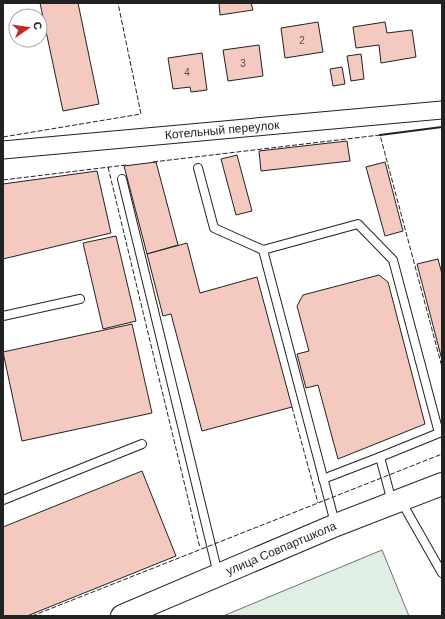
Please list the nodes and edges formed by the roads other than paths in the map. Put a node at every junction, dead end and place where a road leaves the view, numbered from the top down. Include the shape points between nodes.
1 (442, 110) edge
2 (3, 150) edge
3 (198, 168) dead end
4 (122, 179) dead end
5 (263, 250) junction
6 (80, 299) dead end
7 (3, 316) edge
8 (142, 444) dead end
9 (380, 457) junction
10 (323, 478) junction
11 (442, 484) edge
12 (3, 500) edge
13 (397, 502) junction
14 (336, 526) junction
15 (442, 573) edge
16 (218, 575) junction
17 (122, 616) edge

1 - 2 street, Котельный переулок
3 - 5 lane via 214,228
4 - 16 lane
5 - 9 lane via 358,224 393,260 439,433
5 - 10 lane
6 - 7 lane
8 - 12 lane
9 - 10 lane
9 - 13 lane
10 - 14 lane
11 - 13 street, улица Совпартшкола
13 - 14 street, улица Совпартшкола
13 - 15 lane
14 - 16 street, улица Совпартшкола
16 - 17 street, улица Совпартшкола

